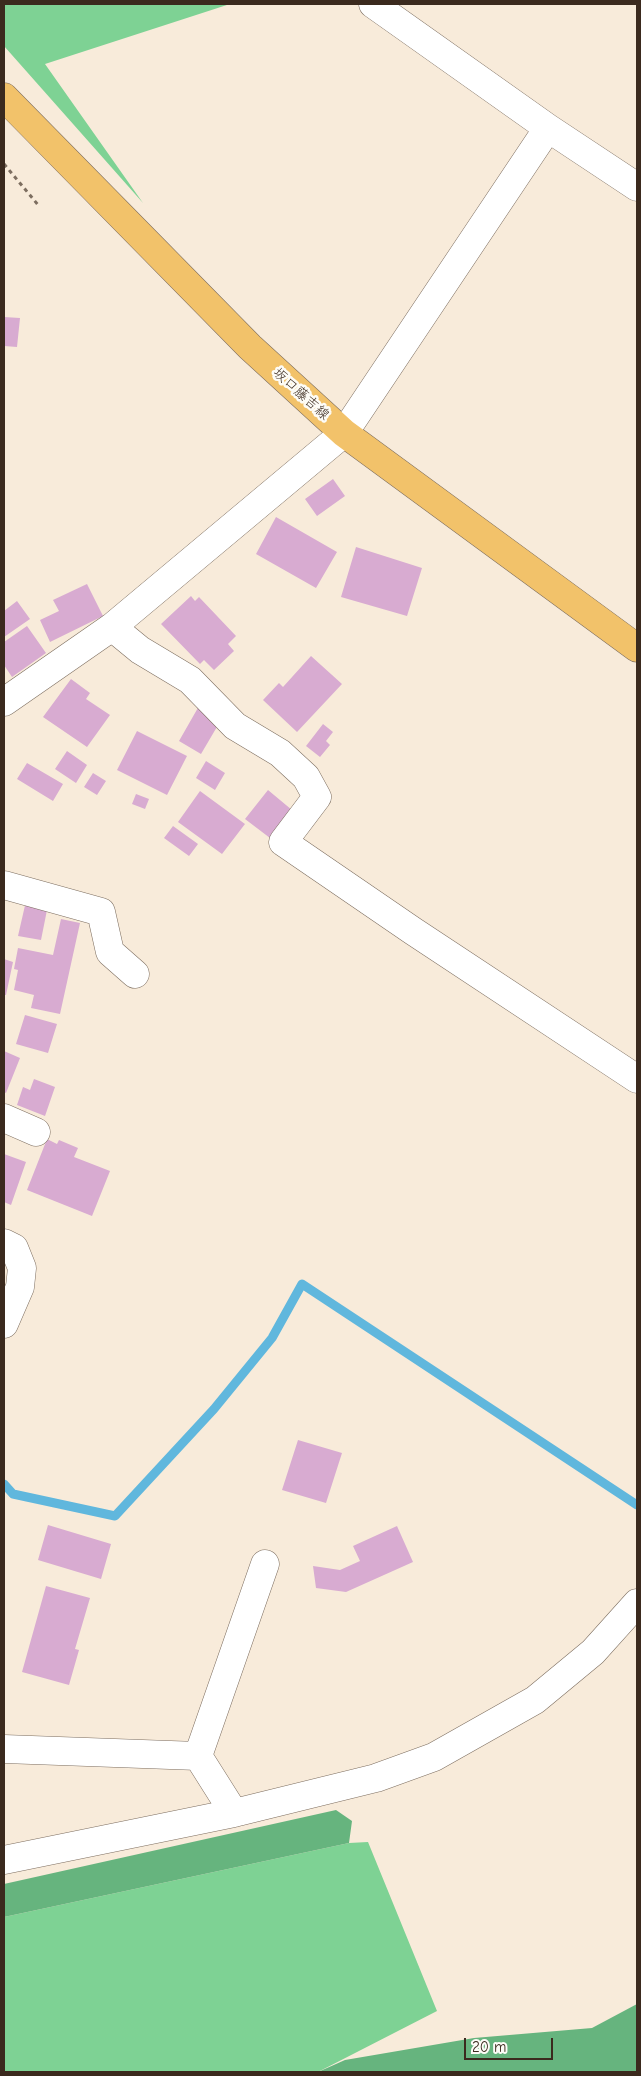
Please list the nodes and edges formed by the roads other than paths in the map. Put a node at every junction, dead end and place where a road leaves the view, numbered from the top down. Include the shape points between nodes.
1 (373, 4) edge
2 (4, 97) edge
3 (548, 128) junction
4 (637, 187) edge
5 (344, 433) junction
6 (112, 627) junction
7 (637, 648) edge
8 (4, 702) edge
9 (4, 885) edge
10 (135, 974) dead end
11 (637, 1079) edge
12 (4, 1118) edge
13 (36, 1132) dead end
14 (4, 1243) edge
15 (4, 1324) edge
16 (265, 1564) dead end
17 (637, 1603) edge
18 (4, 1749) edge
19 (198, 1756) junction
20 (234, 1812) junction
21 (4, 1860) edge

1 - 3 street
2 - 5 main road, 坂口藤吉線 via 250,348
3 - 4 street
3 - 5 street
5 - 6 street
5 - 7 main road, 坂口藤吉線
6 - 8 street
6 - 11 street via 140,650 190,680 235,726 280,753 306,777 317,797 283,842
9 - 10 street via 101,912 110,952
12 - 13 street
14 - 15 street via 14,1248 22,1268 20,1287
16 - 19 street
17 - 20 street via 593,1652 535,1700 434,1757 376,1778
18 - 19 street
19 - 20 street
20 - 21 street

